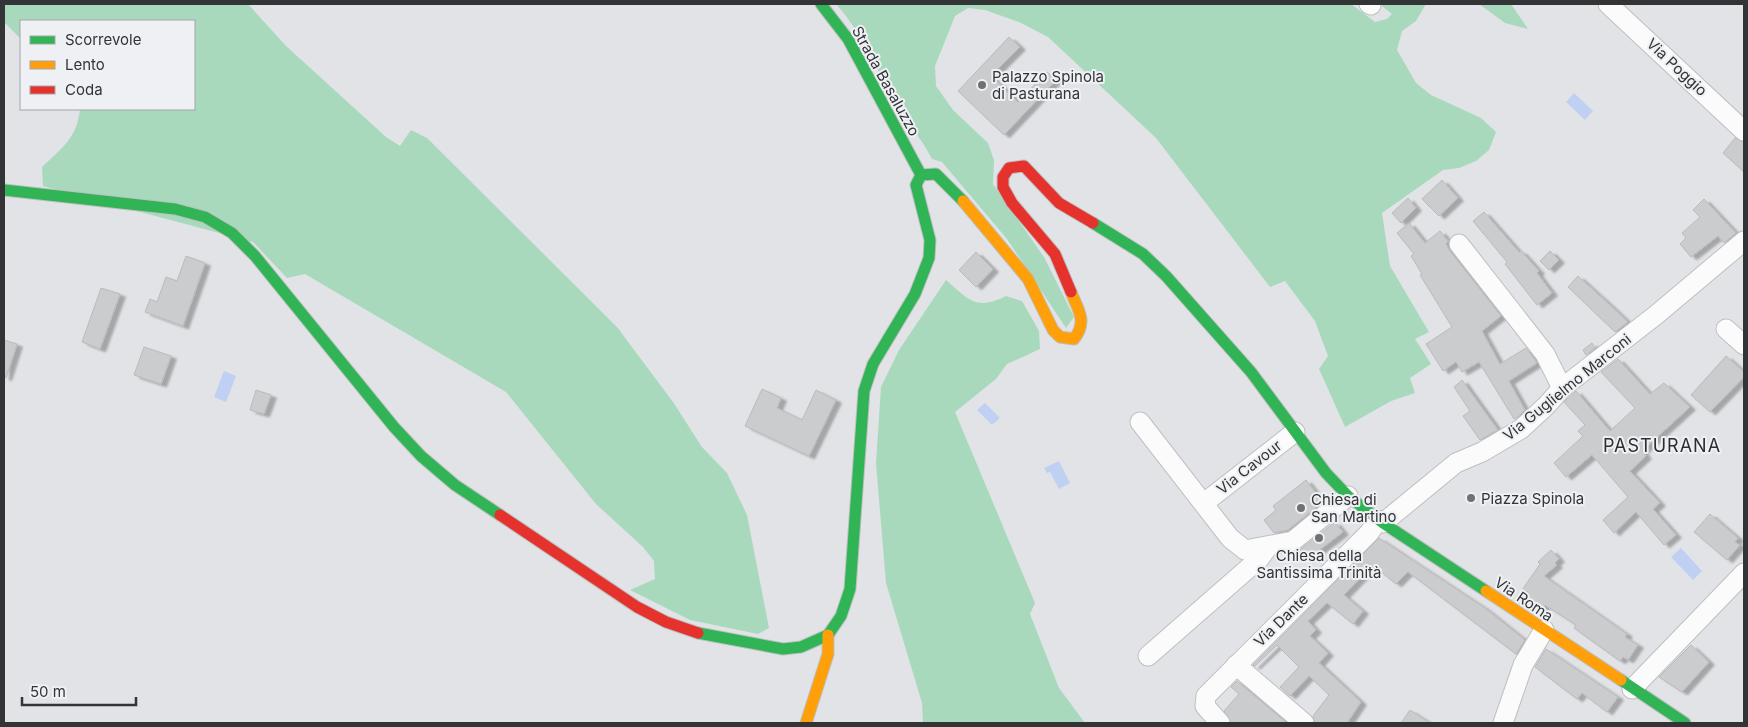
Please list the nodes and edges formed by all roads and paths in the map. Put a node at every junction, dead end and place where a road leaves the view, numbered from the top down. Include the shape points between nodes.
1 (821, 4) edge
2 (1608, 4) edge
3 (1744, 131) edge
4 (921, 175) junction
5 (4, 190) edge
6 (1744, 241) edge
7 (1459, 244) dead end
8 (1726, 329) dead end
9 (1744, 345) edge
10 (1562, 388) junction
11 (1140, 422) dead end
12 (1295, 432) junction
13 (1348, 496) junction
14 (1204, 502) junction
15 (1381, 522) junction
16 (1268, 547) junction
17 (1744, 573) edge
18 (1544, 630) junction
19 (828, 635) junction
20 (1148, 656) dead end
21 (1236, 665) junction
22 (1632, 689) junction
23 (806, 723) edge
24 (1220, 723) edge
25 (1304, 723) edge
26 (1502, 723) edge
27 (1685, 723) edge

1 - 4 main road, Strada Basaluzzo via 848,39
2 - 3 street, Via Poggio
4 - 12 main road, Via Roma via 929,173 943,179 1028,279 1053,330 1060,337 1074,339 1081,330 1082,319 1063,269 1003,187 1003,177 1009,168 1018,165 1028,169 1059,203 1142,254 1166,276 1251,372
4 - 19 main road via 916,185 930,240 930,258 915,294 873,364 864,391 850,589 841,616
5 - 19 main road via 174,209 205,217 232,233 254,256 421,456 471,495 637,607 692,632 783,649 801,647
6 - 10 street, Via Guglielmo Marconi
7 - 10 street via 1545,354
8 - 9 street
10 - 15 street, Via Guglielmo Marconi via 1521,428 1482,452 1456,463
11 - 14 street
12 - 13 main road, Via Roma via 1316,462
12 - 14 street, Via Cavour
13 - 15 main road, Via Roma
13 - 16 street via 1293,541
14 - 16 street via 1239,547 1245,550
15 - 18 main road, Via Roma
15 - 21 street, Via Dante
16 - 20 street via 1259,559
17 - 22 street
18 - 22 main road, Via Roma
18 - 26 street via 1523,665
19 - 23 main road via 828,654
21 - 24 street, Via Dante via 1205,700 1207,709
21 - 25 street
22 - 27 main road, Via Roma

